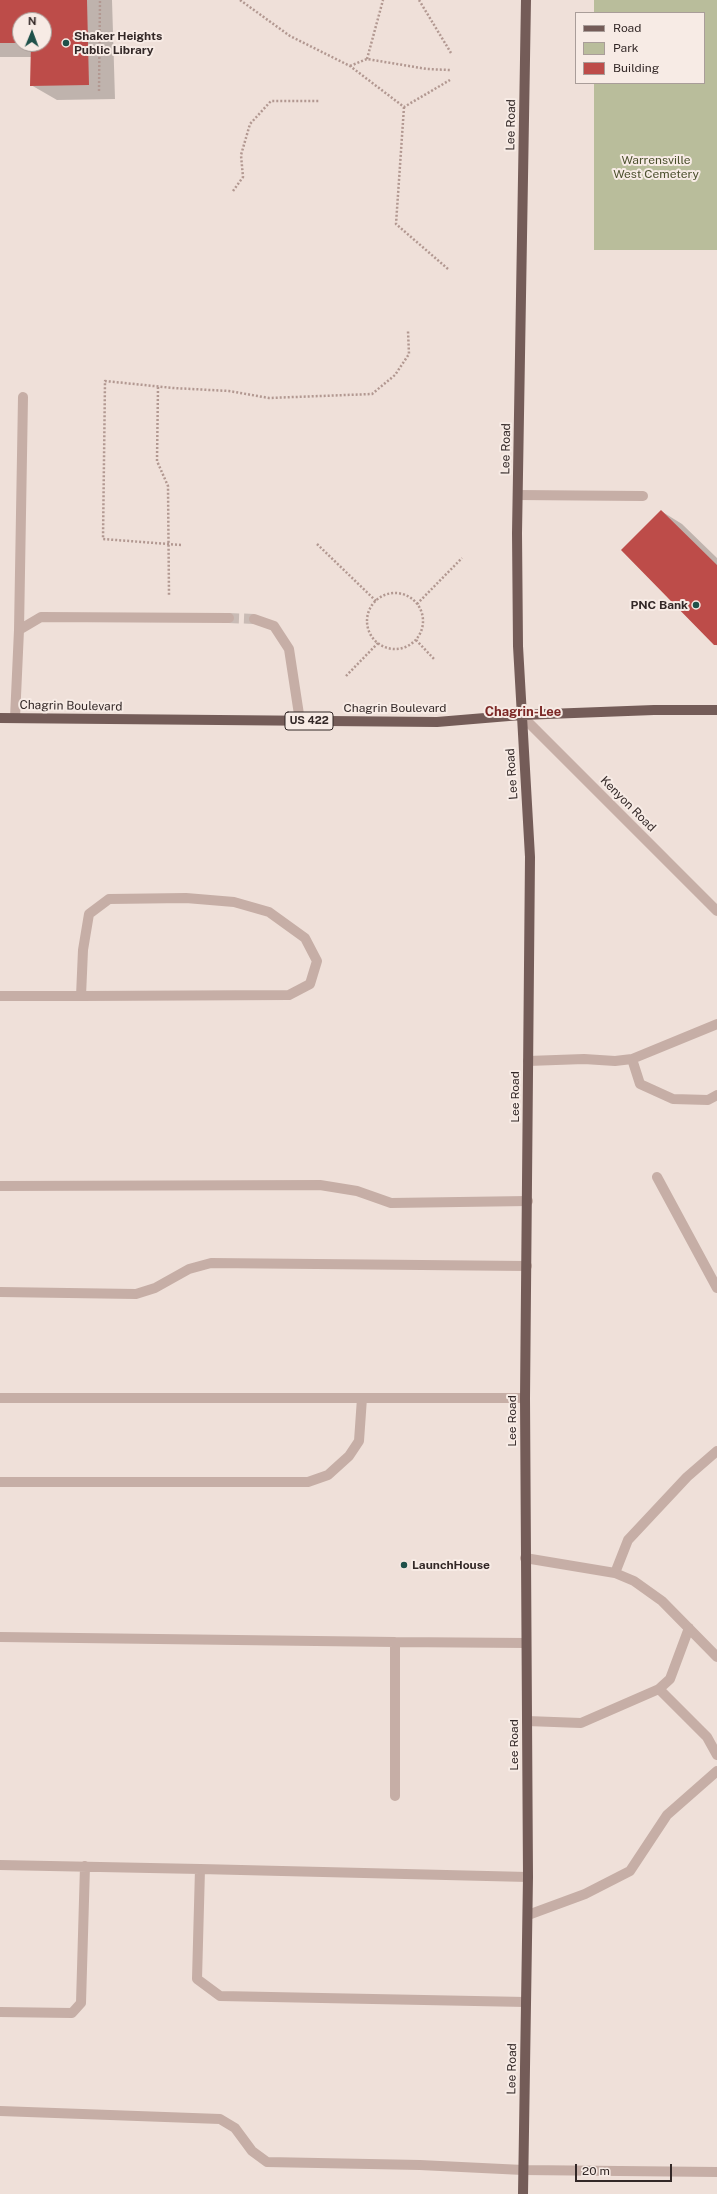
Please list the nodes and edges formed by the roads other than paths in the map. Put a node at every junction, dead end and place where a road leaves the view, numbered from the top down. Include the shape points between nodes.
1 (526, 0) edge
2 (23, 397) dead end
3 (518, 495) junction
4 (643, 496) dead end
5 (229, 618) tunnel mouth
6 (254, 619) tunnel mouth
7 (19, 630) junction
8 (717, 710) edge
9 (521, 715) junction
10 (0, 718) edge
11 (15, 718) junction
12 (300, 721) junction
13 (717, 911) edge
14 (0, 996) edge
15 (81, 996) junction
16 (717, 1024) edge
17 (632, 1059) junction
18 (528, 1061) junction
19 (717, 1095) edge
20 (657, 1177) dead end
21 (0, 1186) edge
22 (528, 1202) junction
23 (527, 1266) junction
24 (717, 1288) edge
25 (0, 1292) edge
26 (0, 1398) edge
27 (362, 1398) junction
28 (525, 1398) junction
29 (717, 1451) edge
30 (0, 1482) edge
31 (525, 1558) junction
32 (615, 1573) junction
33 (689, 1628) junction
34 (0, 1637) edge
35 (395, 1642) junction
36 (526, 1643) junction
37 (717, 1657) edge
38 (659, 1690) junction
39 (527, 1721) junction
40 (717, 1755) edge
41 (717, 1771) edge
42 (395, 1796) dead end
43 (0, 1865) edge
44 (85, 1866) junction
45 (200, 1869) junction
46 (528, 1877) junction
47 (528, 1915) junction
48 (526, 2002) junction
49 (0, 2012) edge
50 (0, 2110) edge
51 (523, 2170) junction
52 (717, 2172) edge
53 (523, 2194) edge

1 - 3 main road, Lee Road
2 - 7 street
3 - 4 street
3 - 9 main road, Lee Road via 518,646
5 - 7 street via 41,617
6 - 12 street via 274,626 289,649
7 - 11 street
8 - 9 main road, Chagrin Boulevard / US 422
9 - 12 main road, Chagrin Boulevard / US 422 via 437,722
9 - 13 street, Kenyon Road
9 - 18 main road, Lee Road via 530,857
10 - 11 main road, Chagrin Boulevard / US 422
11 - 12 main road, Chagrin Boulevard / US 422
14 - 15 street
15 - 15 street via 289,995 310,984 316,961 305,938 268,912 234,902 186,898 109,899 89,914 83,950
16 - 17 street
17 - 18 street
17 - 19 street via 640,1084 673,1099 708,1100
18 - 22 main road, Lee Road
20 - 24 street
21 - 22 street via 320,1185 357,1192 391,1203
22 - 23 main road, Lee Road
23 - 25 street via 211,1263 189,1269 155,1288 136,1294
23 - 28 main road, Lee Road
26 - 27 street
27 - 28 street
27 - 30 street via 359,1441 349,1456 328,1475 308,1482
28 - 31 main road, Lee Road
29 - 32 street via 687,1477 628,1540
31 - 32 street
31 - 36 main road, Lee Road
32 - 33 street via 650,1591
33 - 37 street
33 - 38 street via 670,1679
34 - 35 street
35 - 36 street
35 - 42 street
36 - 39 main road, Lee Road
38 - 39 street via 581,1723
38 - 40 street via 707,1737
39 - 46 main road, Lee Road
41 - 47 street via 667,1815 630,1871 584,1894
43 - 44 street
44 - 45 street
44 - 49 street via 81,2003 72,2013
45 - 46 street
45 - 48 street via 197,1979 220,1996
46 - 47 main road, Lee Road
47 - 48 main road, Lee Road
48 - 51 main road, Lee Road
50 - 51 street via 220,2119 235,2128 252,2151 267,2162 420,2164
51 - 52 street
51 - 53 main road, Lee Road

